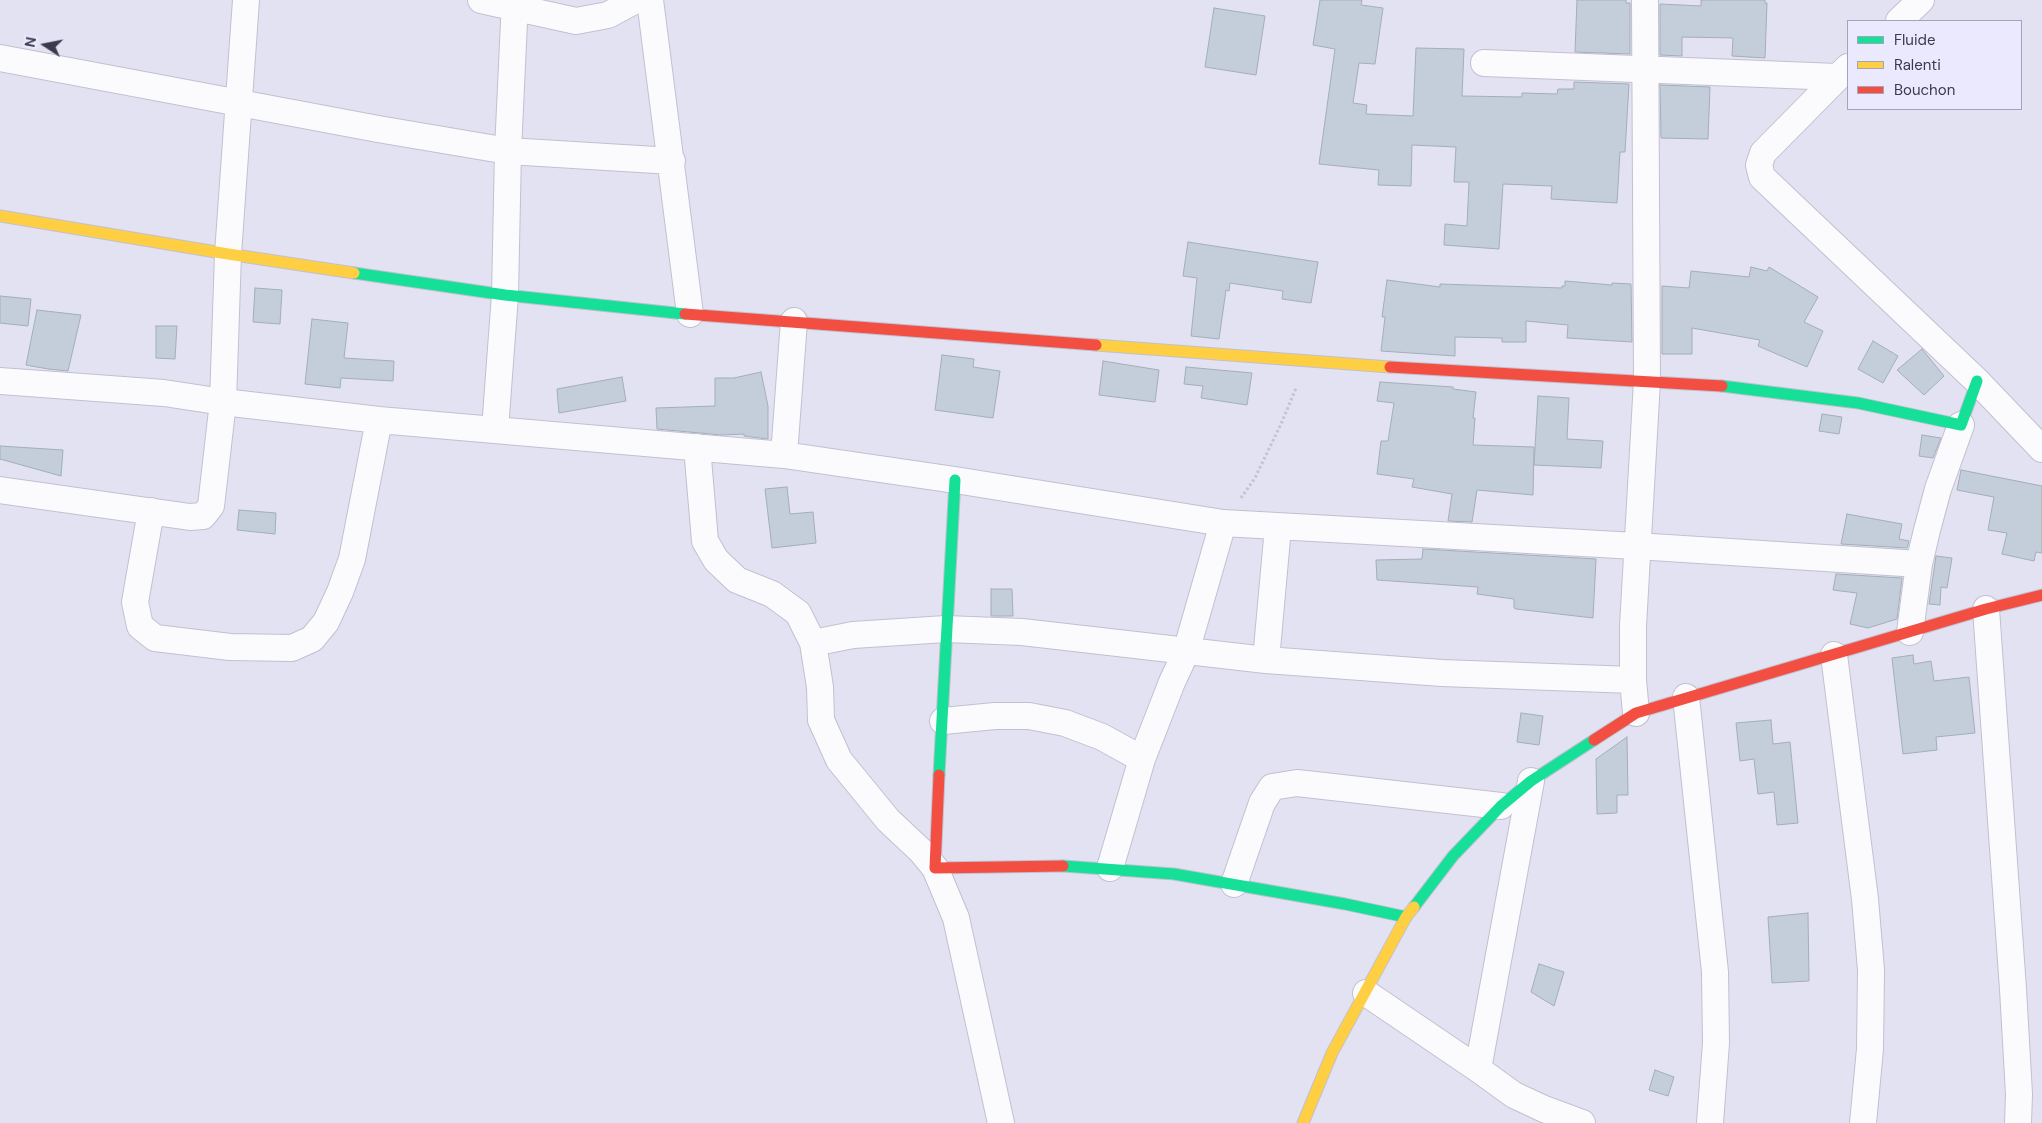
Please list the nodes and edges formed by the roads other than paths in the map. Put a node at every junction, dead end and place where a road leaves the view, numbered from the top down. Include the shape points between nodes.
1 (246, 0) edge
2 (481, 0) edge
3 (636, 0) edge
4 (650, 0) edge
5 (1645, 0) edge
6 (1921, 0) edge
7 (515, 3) edge
8 (1900, 20) edge
9 (0, 58) edge
10 (1484, 63) dead end
11 (1644, 69) junction
12 (1843, 72) edge
13 (239, 102) junction
14 (508, 151) junction
15 (672, 162) junction
16 (0, 216) edge
17 (228, 254) junction
18 (505, 295) junction
19 (690, 314) junction
20 (794, 321) junction
21 (0, 381) edge
22 (1647, 381) junction
23 (1977, 381) junction
24 (223, 402) junction
25 (379, 420) junction
26 (1961, 425) junction
27 (495, 429) junction
28 (697, 447) junction
29 (2042, 450) edge
30 (784, 455) junction
31 (955, 480) junction
32 (0, 490) edge
33 (151, 511) junction
34 (1223, 523) junction
35 (1278, 527) junction
36 (1636, 546) junction
37 (1919, 564) junction
38 (2042, 595) edge
39 (1986, 609) junction
40 (946, 629) junction
41 (1910, 632) junction
42 (813, 643) junction
43 (1186, 652) junction
44 (1834, 655) junction
45 (1266, 660) junction
46 (1633, 680) junction
47 (1686, 697) junction
48 (1636, 713) junction
49 (943, 721) junction
50 (1142, 759) junction
51 (1531, 781) junction
52 (1501, 806) junction
53 (936, 868) junction
54 (1110, 868) junction
55 (1234, 884) junction
56 (1406, 917) junction
57 (1366, 993) junction
58 (1478, 1069) junction
59 (1002, 1123) edge
60 (1303, 1123) edge
61 (1582, 1123) edge
62 (1710, 1123) edge
63 (1863, 1123) edge
64 (2018, 1123) edge

1 - 13 street
2 - 7 street
3 - 7 street via 608,15 576,21
4 - 15 street
5 - 11 street
6 - 8 street
7 - 14 street
9 - 13 street
10 - 11 street
11 - 12 street
11 - 22 street
12 - 23 street via 1763,153 1759,165 1762,177
13 - 14 street
13 - 17 street
14 - 15 street
14 - 18 street
15 - 19 street
16 - 17 street
17 - 18 street
17 - 24 street
18 - 19 street
18 - 27 street
19 - 20 street
20 - 22 street via 1412,369
20 - 30 street
21 - 24 street via 164,393
22 - 26 street via 1727,386 1858,403
22 - 36 street
23 - 26 street
23 - 29 street
24 - 25 street
24 - 33 street via 211,506 203,516
25 - 27 street
25 - 33 street via 352,559 340,592 326,622 312,639 292,648 230,647 155,638 140,626 135,602
26 - 37 street via 1938,489
27 - 28 street
28 - 30 street
28 - 42 street via 705,541 716,560 737,580 772,594 798,613
30 - 31 street
31 - 34 street
31 - 40 street
32 - 33 street
34 - 35 street
34 - 43 street
35 - 36 street
35 - 45 street
36 - 37 street
36 - 46 street
37 - 41 street
38 - 39 street
39 - 41 street
39 - 64 street via 2013,989
40 - 42 street via 853,635
40 - 43 street via 1022,632
40 - 49 street
41 - 44 street
42 - 53 street via 821,720 840,760 888,820
43 - 45 street
43 - 50 street
44 - 47 street
44 - 63 street via 1872,970 1870,1049
45 - 46 street via 1442,673
46 - 48 street
47 - 48 street
47 - 62 street via 1715,972 1716,1043
48 - 51 street
49 - 50 street via 1029,716 1065,723 1102,737
49 - 53 street
50 - 54 street
51 - 52 street
51 - 58 street
52 - 55 street via 1297,783 1272,787 1262,802
52 - 56 street via 1453,856
53 - 54 street
53 - 59 street via 956,918
54 - 55 street
55 - 56 street
56 - 57 street
57 - 58 street
57 - 60 street via 1332,1052
58 - 61 street via 1514,1095

